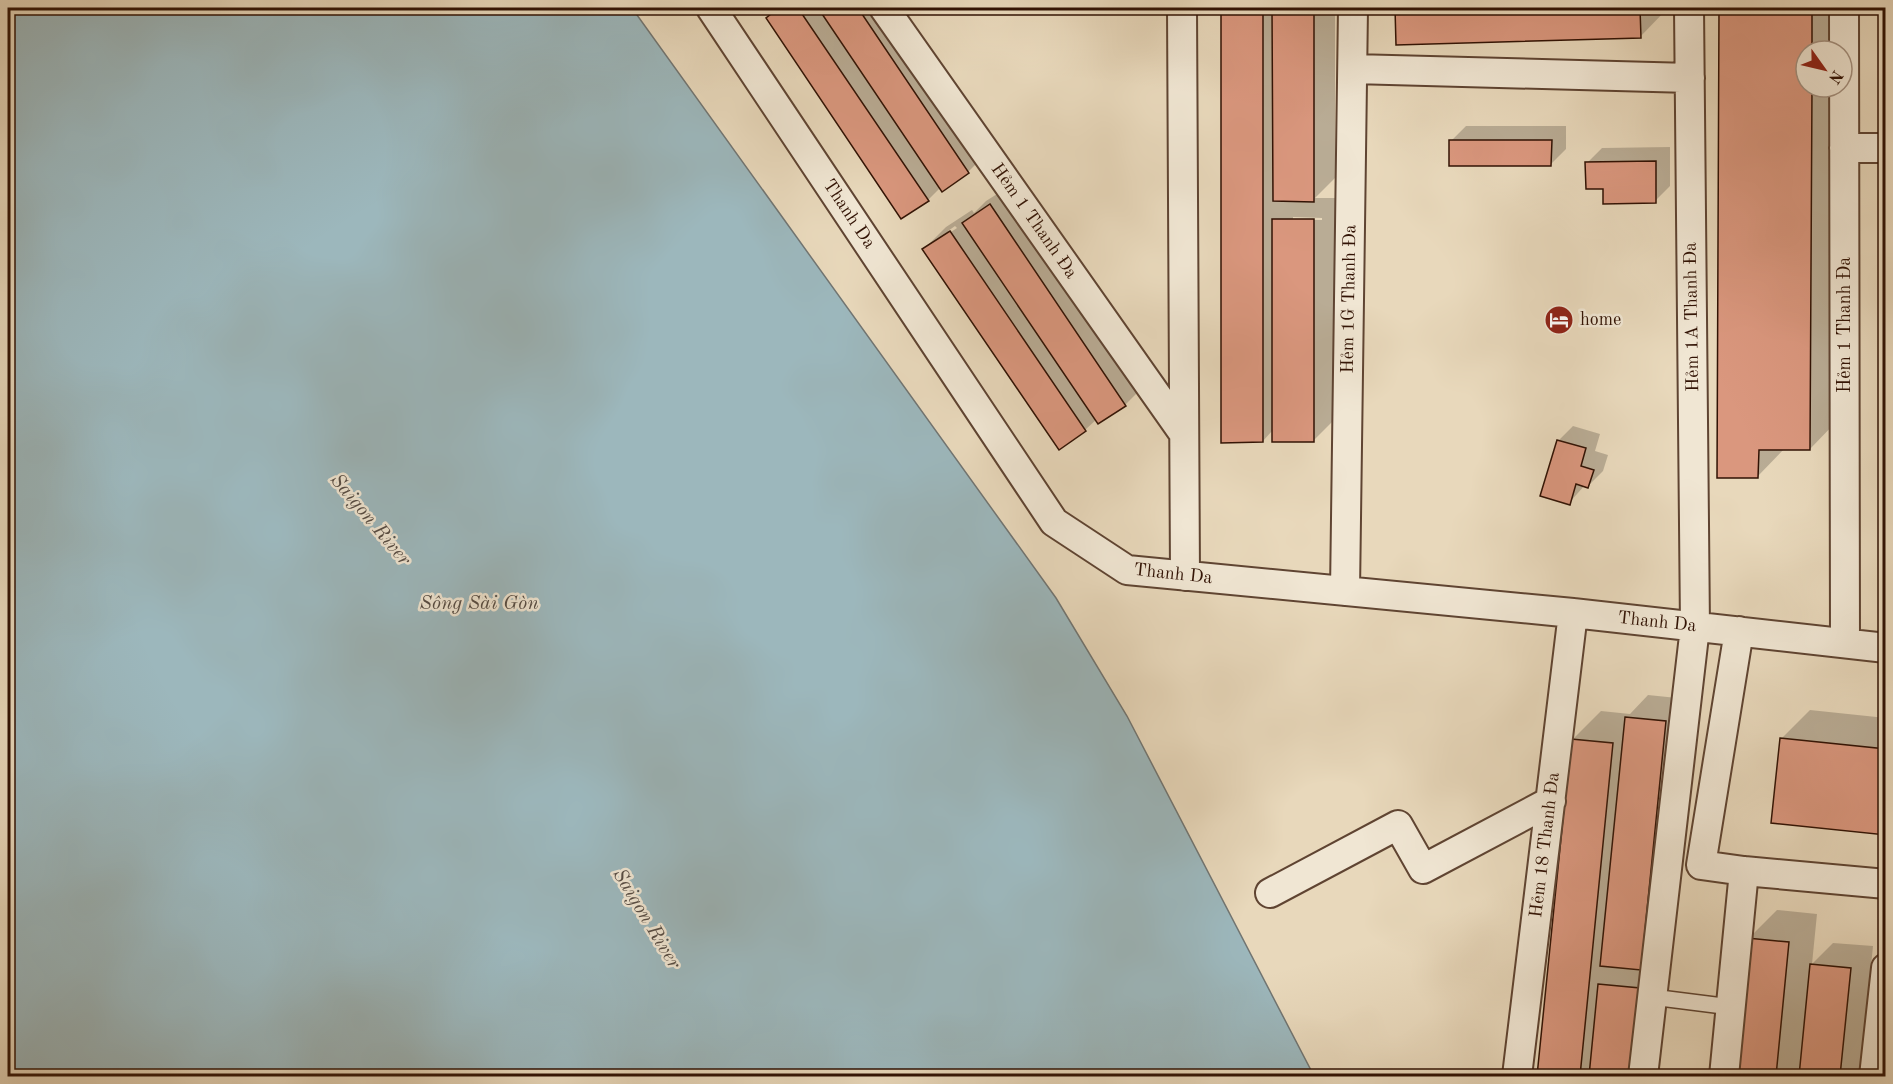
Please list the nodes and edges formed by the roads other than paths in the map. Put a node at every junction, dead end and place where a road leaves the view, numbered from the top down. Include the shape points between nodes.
1 (711, 8) edge
2 (884, 8) edge
3 (1182, 8) edge
4 (1353, 8) edge
5 (1689, 8) edge
6 (1844, 8) edge
7 (1353, 69) junction
8 (1690, 78) junction
9 (1844, 148) junction
10 (1886, 148) edge
11 (1184, 434) junction
12 (1185, 576) junction
13 (1346, 591) junction
14 (1573, 613) junction
15 (1695, 627) junction
16 (1738, 631) junction
17 (1845, 644) junction
18 (1886, 648) edge
19 (1551, 801) junction
20 (1744, 872) junction
21 (1886, 884) edge
22 (1270, 893) dead end
23 (1886, 968) edge
24 (1652, 997) junction
25 (1731, 1007) junction
26 (1518, 1077) edge
27 (1643, 1077) edge
28 (1724, 1077) edge
29 (1874, 1077) edge

1 - 12 street, Thanh Da via 1054,522 1127,570
2 - 11 street, Hẻm 1 Thanh Đa
3 - 11 street
4 - 7 street, Hẻm 1G Thanh Đa
5 - 8 street, Hẻm 1A Thanh Đa
6 - 9 street, Hẻm 1 Thanh Đa
7 - 8 street
7 - 13 street, Hẻm 1G Thanh Đa
8 - 15 street, Hẻm 1A Thanh Đa
9 - 10 street
9 - 17 street, Hẻm 1 Thanh Đa
11 - 12 street
12 - 13 street, Thanh Da
13 - 14 street, Thanh Da
14 - 15 street, Thanh Da
14 - 19 street, Hẻm 18 Thanh Đa
15 - 16 street, Thanh Da
15 - 24 street, Hẻm 1A Thanh Đa
16 - 17 street, Thanh Da
16 - 20 street via 1701,865
17 - 18 street, Thanh Da
19 - 22 street via 1424,869 1398,825
19 - 26 street, Hẻm 18 Thanh Đa
20 - 21 street
20 - 25 street
23 - 29 street
24 - 25 lane
24 - 27 street, Hẻm 1A Thanh Đa
25 - 28 street

